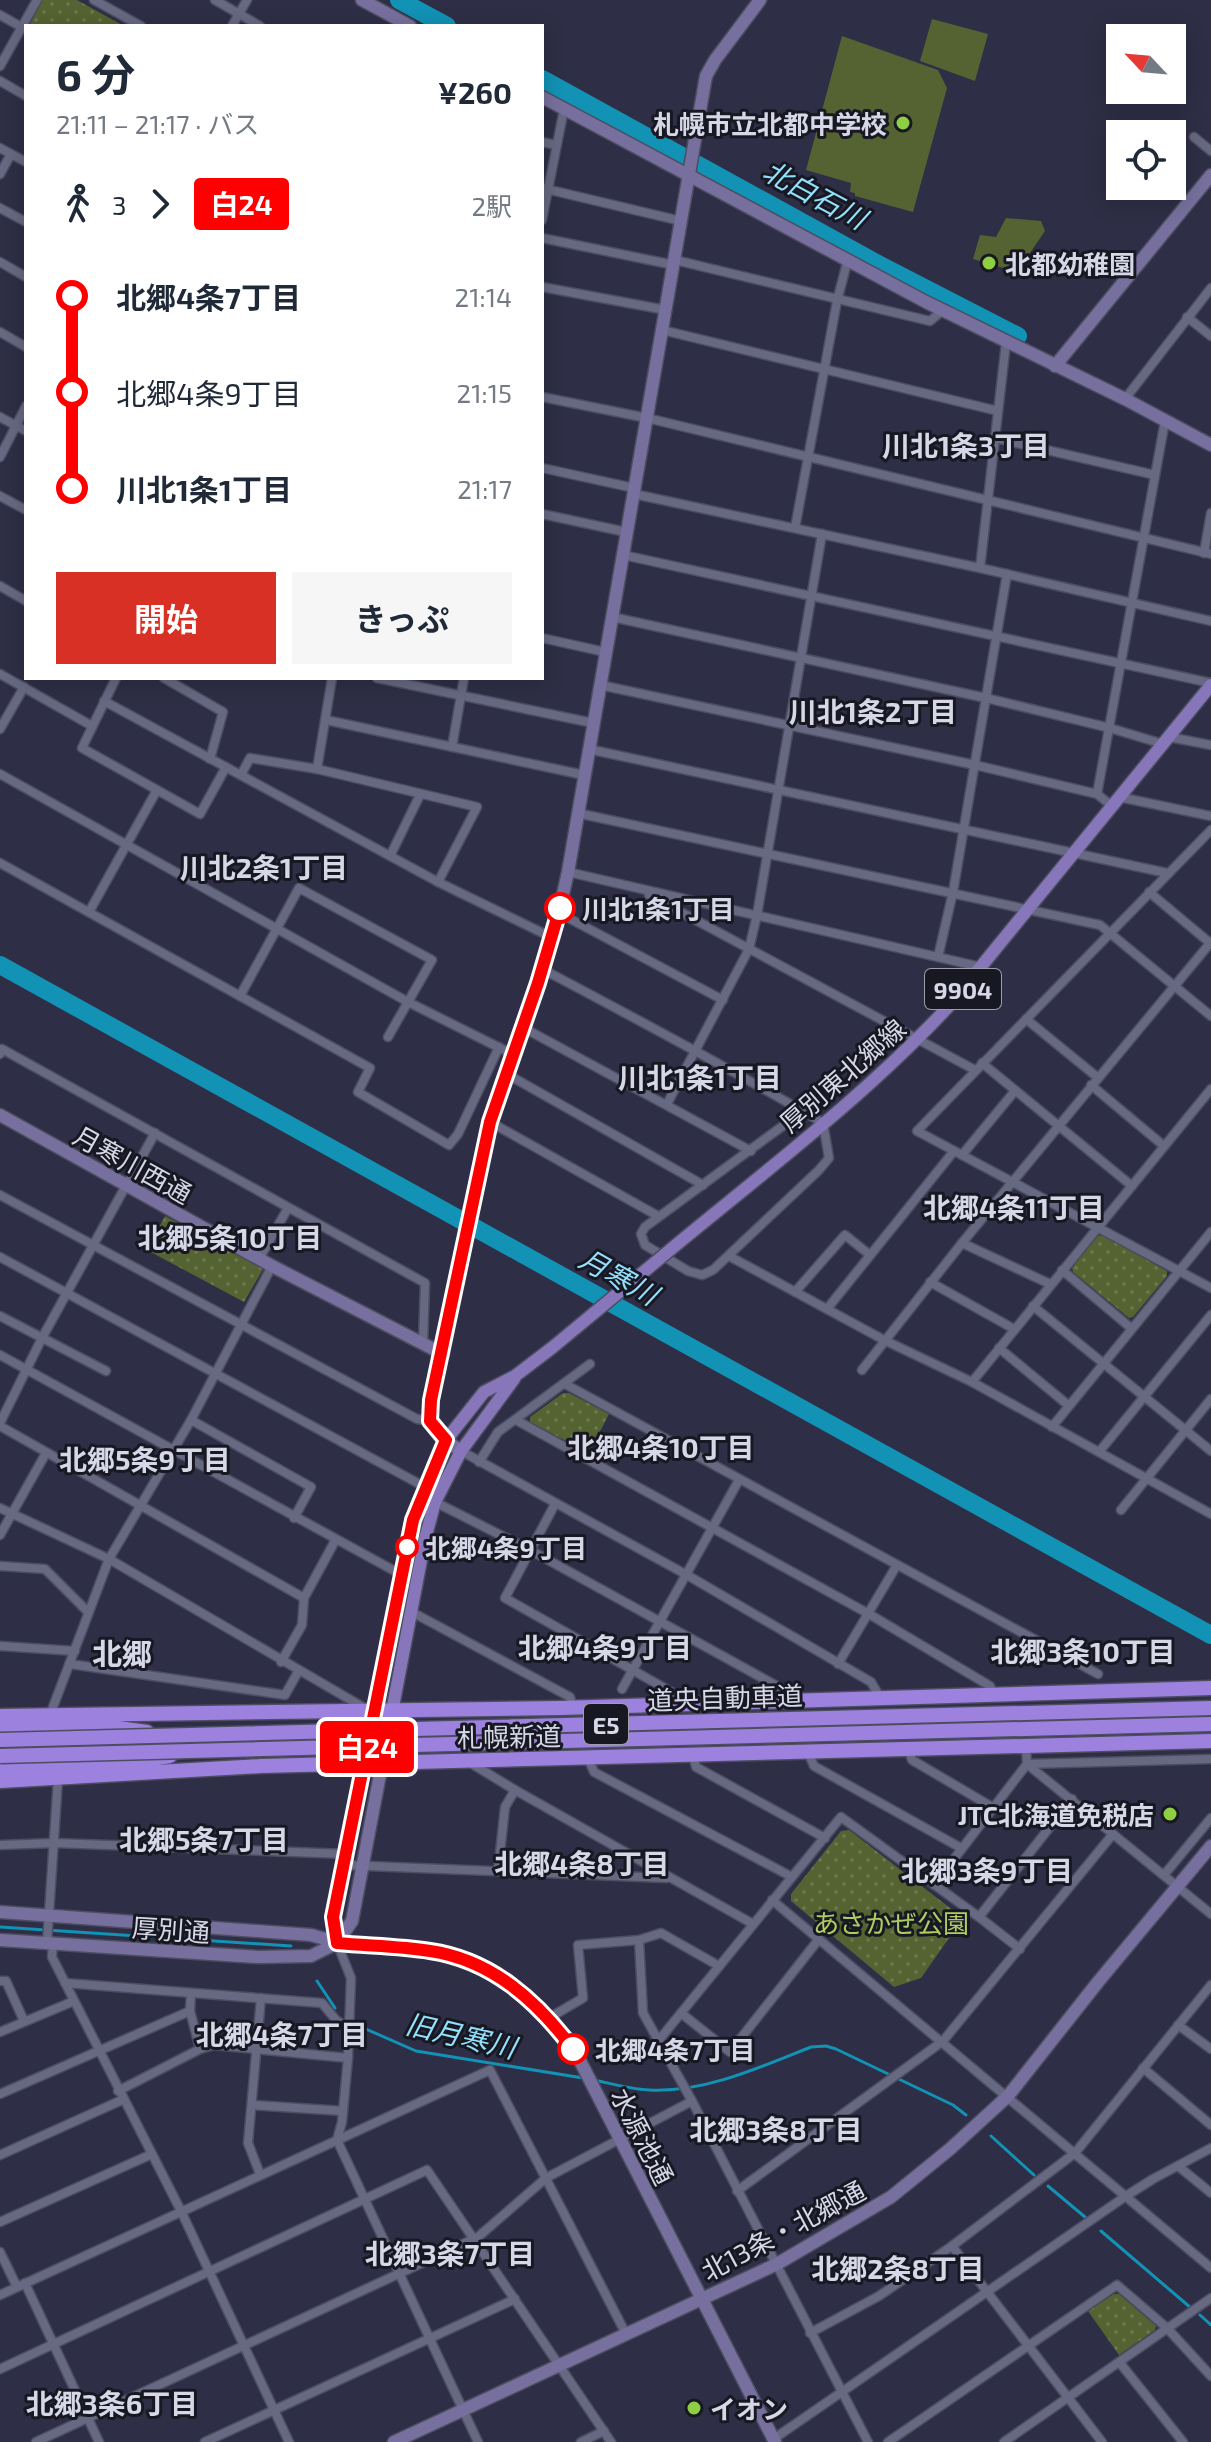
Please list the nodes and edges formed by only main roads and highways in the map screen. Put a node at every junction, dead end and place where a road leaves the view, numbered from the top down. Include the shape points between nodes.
1 (1211, 684) edge
2 (515, 1376) junction
3 (1206, 1688) edge
4 (1211, 1708) edge
5 (391, 1709) junction
6 (373, 1711) junction
7 (0, 1716) edge
8 (1211, 1724) edge
9 (0, 1726) edge
10 (176, 1736) junction
11 (0, 1740) edge
12 (1210, 1741) edge
13 (186, 1753) junction
14 (0, 1756) edge
15 (364, 1764) junction
16 (382, 1764) junction
17 (0, 1770) edge
18 (0, 1781) edge

1 - 2 main road, 厚別東北郷線 / 9904, bridge via 918,1040
2 - 5 main road, 厚別東北郷線 / 9904 via 461,1451 435,1502
2 - 6 main road, 厚別東北郷線 / 9904 via 484,1392 446,1440 425,1487 413,1520
3 - 5 highway, 札幌新道
4 - 10 highway, 道央自動車道 / E5, bridge
5 - 6 highway, 札幌新道
5 - 16 main road, 厚別東北郷線 / 9904
6 - 7 highway, 札幌新道
6 - 15 main road, 厚別東北郷線 / 9904
8 - 13 highway, 道央自動車道 / E5, bridge
9 - 10 highway, bridge via 111,1727
10 - 11 highway, 道央自動車道 / E5, bridge
12 - 16 highway, 札幌新道
13 - 14 highway, 道央自動車道 / E5, bridge
13 - 17 highway, bridge via 126,1763
15 - 16 highway, 札幌新道
15 - 18 highway, 札幌新道

